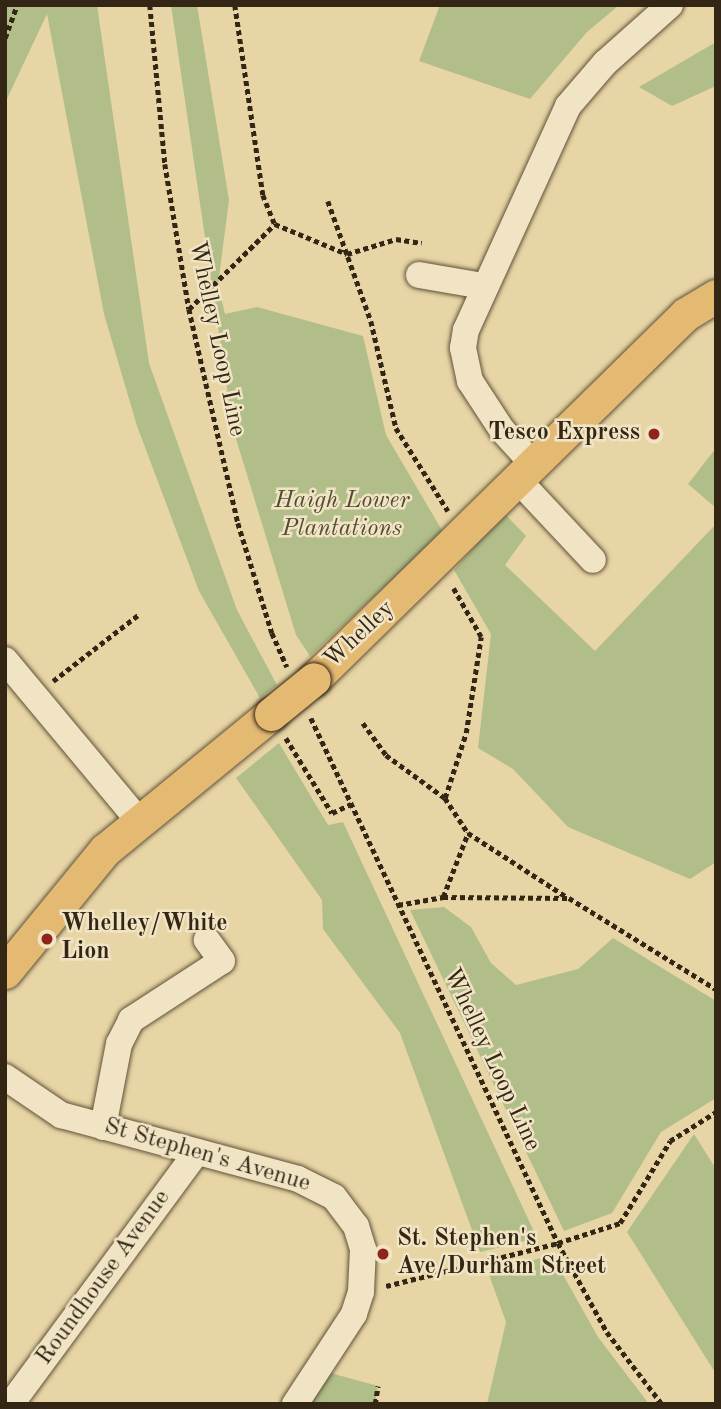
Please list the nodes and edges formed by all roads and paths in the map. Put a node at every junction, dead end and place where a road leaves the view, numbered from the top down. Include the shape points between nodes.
1 (17, 5) edge
2 (150, 5) edge
3 (235, 5) edge
4 (670, 5) edge
5 (5, 38) edge
6 (328, 201) dead end
7 (275, 224) junction
8 (422, 243) dead end
9 (347, 254) junction
10 (419, 275) dead end
11 (482, 286) junction
12 (716, 296) edge
13 (189, 309) junction
14 (526, 473) junction
15 (463, 536) junction
16 (593, 560) dead end
17 (453, 588) dead end
18 (138, 615) dead end
19 (5, 660) edge
20 (302, 675) junction
21 (35, 695) junction
22 (311, 717) dead end
23 (363, 723) dead end
24 (279, 726) junction
25 (445, 798) junction
26 (351, 804) junction
27 (139, 821) junction
28 (468, 833) junction
29 (443, 897) junction
30 (569, 898) junction
31 (398, 905) junction
32 (221, 958) dead end
33 (8, 964) edge
34 (716, 989) edge
35 (5, 1077) edge
36 (716, 1112) edge
37 (103, 1127) junction
38 (197, 1152) junction
39 (558, 1243) junction
40 (363, 1282) junction
41 (378, 1386) dead end
42 (11, 1404) edge
43 (295, 1404) edge
44 (374, 1404) edge
45 (662, 1404) edge

1 - 5 path
2 - 13 path, Whelley Loop Line via 165,164
3 - 7 path via 266,212
4 - 11 street via 605,63 568,106
6 - 9 path
7 - 9 path
7 - 13 path
8 - 9 path via 396,239
9 - 15 path via 371,321 396,428
10 - 11 street
11 - 14 street via 465,338 470,381
12 - 14 main road, Whelley via 686,314
13 - 20 path, Whelley Loop Line via 238,523 272,633
14 - 15 main road, Whelley
14 - 16 street
15 - 20 main road, Whelley
17 - 25 path via 481,637 466,733
18 - 21 path
19 - 21 street
20 - 24 main road, Whelley, bridge
21 - 27 street
22 - 26 path, Whelley Loop Line
23 - 25 path via 386,755
24 - 26 path via 332,813
24 - 27 main road, Whelley
25 - 28 path
26 - 31 path, Whelley Loop Line
27 - 33 main road, Whelley via 69,889
28 - 29 path
28 - 30 path
29 - 30 path
29 - 31 path
30 - 34 path
31 - 39 path, Whelley Loop Line
32 - 37 street via 131,1020 119,1044
35 - 37 street, St Stephen's Avenue via 61,1115
36 - 39 path via 670,1141 620,1223
37 - 38 street, St Stephen's Avenue
38 - 40 street, St Stephen's Avenue via 298,1179 334,1197 356,1226
38 - 42 street, Roundhouse Avenue
39 - 40 path
39 - 45 path, Whelley Loop Line via 607,1332
40 - 43 street via 354,1314
41 - 44 path

